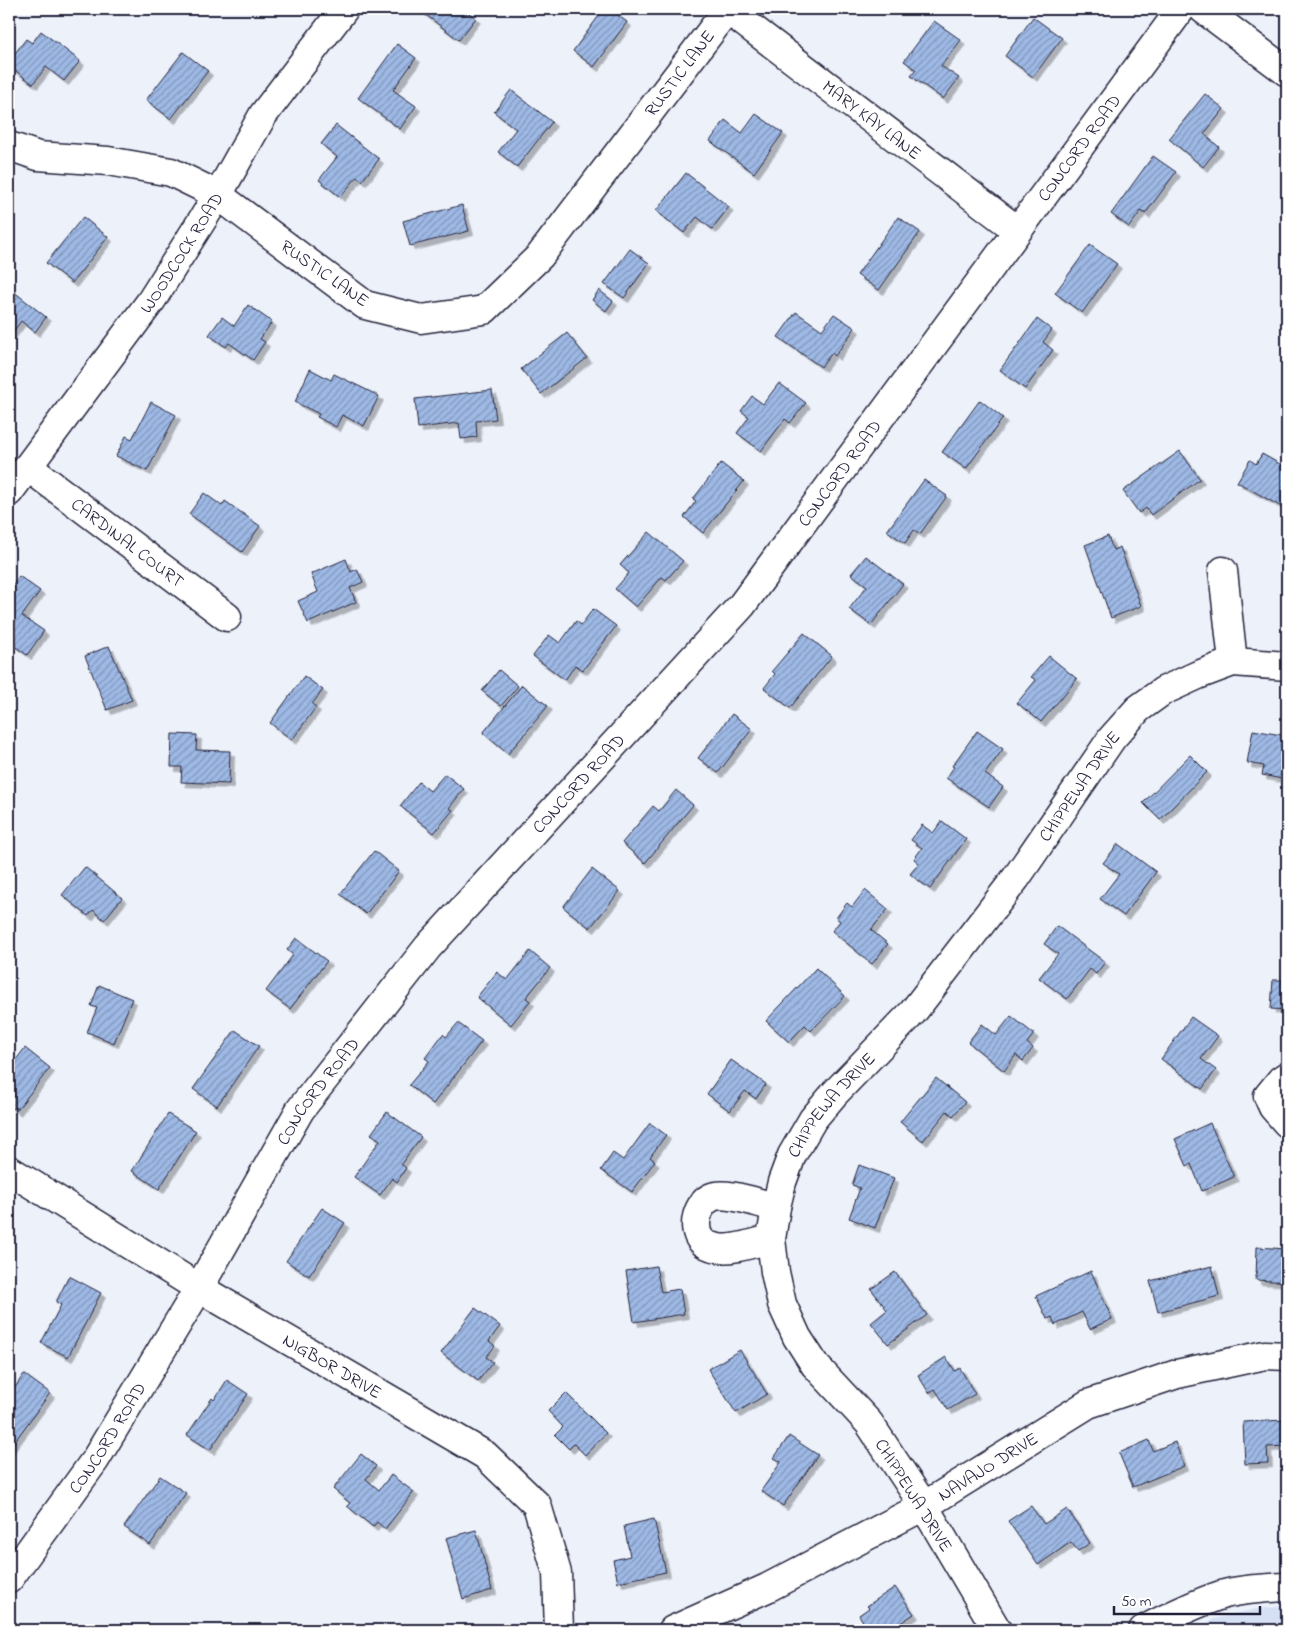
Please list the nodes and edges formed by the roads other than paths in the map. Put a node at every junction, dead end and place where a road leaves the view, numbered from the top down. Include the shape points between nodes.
1 (344, 9) edge
2 (728, 9) edge
3 (1181, 9) edge
4 (1203, 9) edge
5 (1287, 72) edge
6 (9, 146) edge
7 (218, 195) junction
8 (1017, 230) junction
9 (28, 467) junction
10 (9, 492) edge
11 (1223, 571) dead end
12 (227, 617) dead end
13 (1233, 662) junction
14 (1287, 666) edge
15 (1287, 1076) edge
16 (1287, 1123) edge
17 (9, 1170) edge
18 (776, 1207) junction
19 (771, 1239) junction
20 (199, 1288) junction
21 (1287, 1356) edge
22 (924, 1506) junction
23 (9, 1579) edge
24 (1287, 1587) edge
25 (559, 1630) edge
26 (673, 1630) edge
27 (997, 1630) edge
28 (1143, 1630) edge

1 - 7 street, WOODCOCK ROAD via 263,115
2 - 7 street, RUSTIC LANE via 540,256 484,310 421,319 365,305
2 - 8 street, MARY KAY LANE
3 - 8 street, CONCORD ROAD
4 - 5 street
6 - 7 street, RUSTIC LANE via 38,156 108,161 172,172
7 - 9 street, WOODCOCK ROAD via 151,301
8 - 20 street, CONCORD ROAD via 742,605 428,947 300,1110
9 - 10 street, WOODCOCK ROAD
9 - 12 street, CARDINAL COURT
11 - 13 street
13 - 14 street, CHIPPEWA DRIVE
13 - 18 street, CHIPPEWA DRIVE via 1163,691 1138,709 1112,738 1016,878 913,1012 813,1119 792,1156
15 - 16 street via 1268,1096
17 - 20 street, NIGBOR DRIVE
18 - 19 street, CHIPPEWA DRIVE
18 - 19 street via 724,1196 711,1197 700,1206 696,1220 700,1239 709,1246 721,1249
19 - 22 street, CHIPPEWA DRIVE via 782,1304 797,1338 815,1365 869,1423
20 - 23 street, CONCORD ROAD via 95,1460
20 - 25 street, NIGBOR DRIVE via 485,1454 537,1505 557,1573
21 - 22 street, NAVAJO DRIVE via 1265,1355 1177,1374 1088,1404
22 - 26 street, NAVAJO DRIVE via 768,1588
22 - 27 street, CHIPPEWA DRIVE
24 - 28 street via 1223,1594

